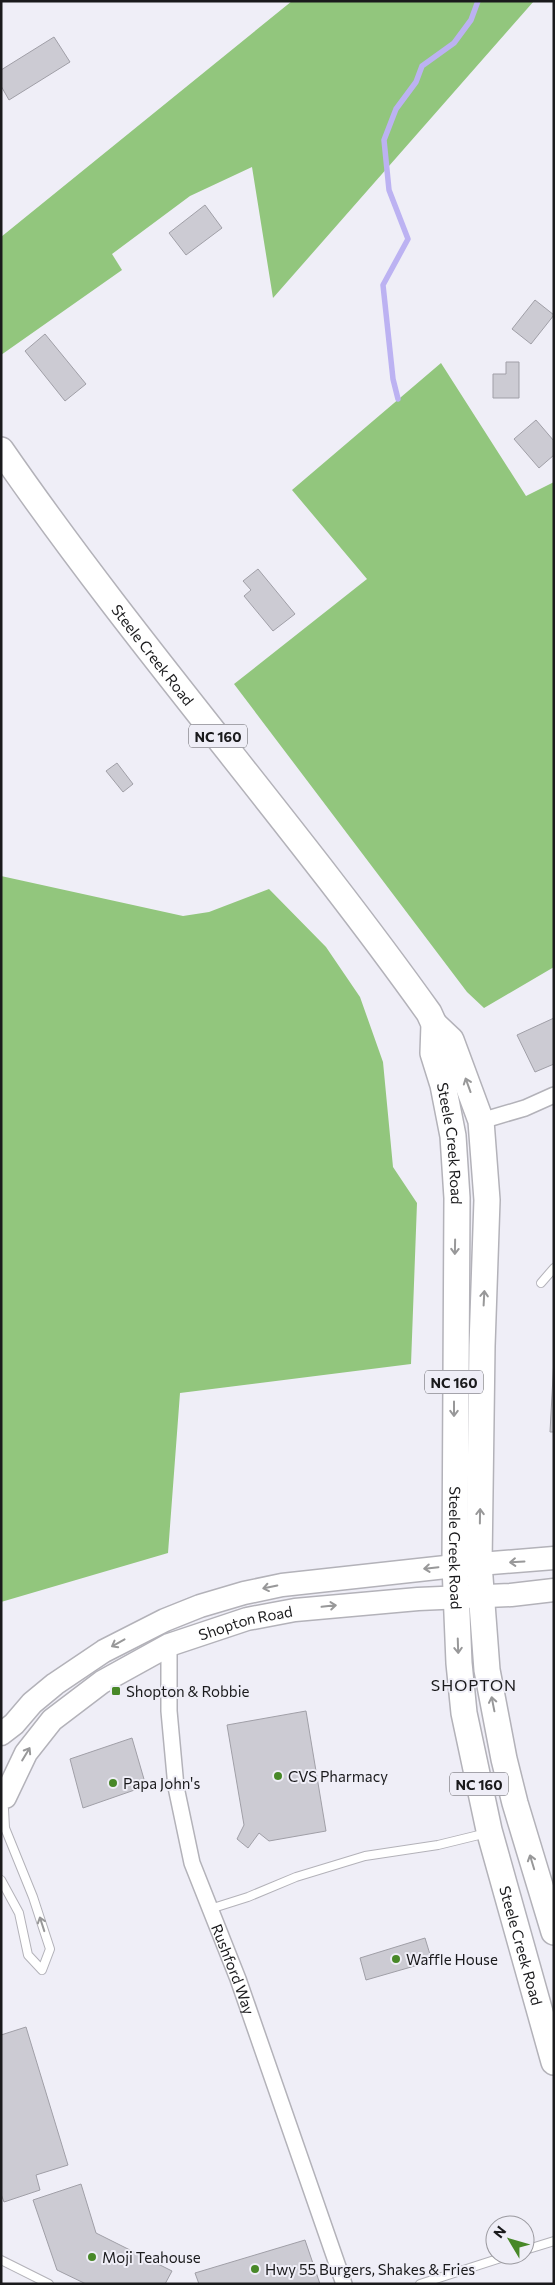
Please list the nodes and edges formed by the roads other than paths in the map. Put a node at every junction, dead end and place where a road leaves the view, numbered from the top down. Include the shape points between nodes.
1 (1, 450) edge
2 (434, 1024) junction
3 (554, 1094) edge
4 (481, 1121) junction
5 (554, 1268) edge
6 (541, 1283) dead end
7 (554, 1558) edge
8 (480, 1564) junction
9 (455, 1566) junction
10 (554, 1590) edge
11 (456, 1597) junction
12 (481, 1598) junction
13 (169, 1645) junction
14 (1, 1734) edge
15 (3, 1801) edge
16 (489, 1830) junction
17 (1, 1880) edge
18 (210, 1909) junction
19 (554, 1932) edge
20 (527, 1964) junction
21 (554, 2028) edge
22 (554, 2062) edge
23 (554, 2241) edge
24 (535, 2247) edge
25 (1, 2260) edge
26 (485, 2263) edge
27 (49, 2284) edge
28 (344, 2284) edge
29 (420, 2284) edge

1 - 2 main road, Steele Creek Road / NC 160 via 381,946
4 -> 2 main road, Steele Creek Road / NC 160 via 451,1040
2 -> 9 main road, Steele Creek Road / NC 160 via 434,1053 444,1085 457,1198
3 - 4 street via 525,1108
8 -> 4 main road, Steele Creek Road / NC 160 via 487,1200
5 - 6 lane
7 -> 8 street, Shopton Road
8 - 9 street, Shopton Road
8 - 12 main road, Steele Creek Road / NC 160
9 - 11 main road, Steele Creek Road / NC 160
9 -> 14 street, Shopton Road via 282,1585 200,1606 164,1620 104,1651 55,1684
10 - 12 street, Shopton Road
11 - 12 street, Shopton Road
13 -> 11 street, Shopton Road via 247,1619 295,1610
11 -> 16 main road, Steele Creek Road / NC 160 via 464,1713
19 -> 12 main road, Steele Creek Road / NC 160 via 504,1758 487,1670
15 -> 13 street, Shopton Road via 26,1752 52,1720 102,1682
13 - 18 street, Rushford Way via 169,1711 176,1787 192,1863
17 -> 15 lane via 19,1913 28,1955 42,1970 50,1949 5,1828
16 - 18 lane via 438,1845 364,1856
16 - 20 main road, Steele Creek Road / NC 160
18 - 28 street, Rushford Way via 238,1979
20 - 21 main road
20 - 22 main road, Steele Creek Road / NC 160
23 - 24 lane
25 - 27 lane
26 - 29 lane

